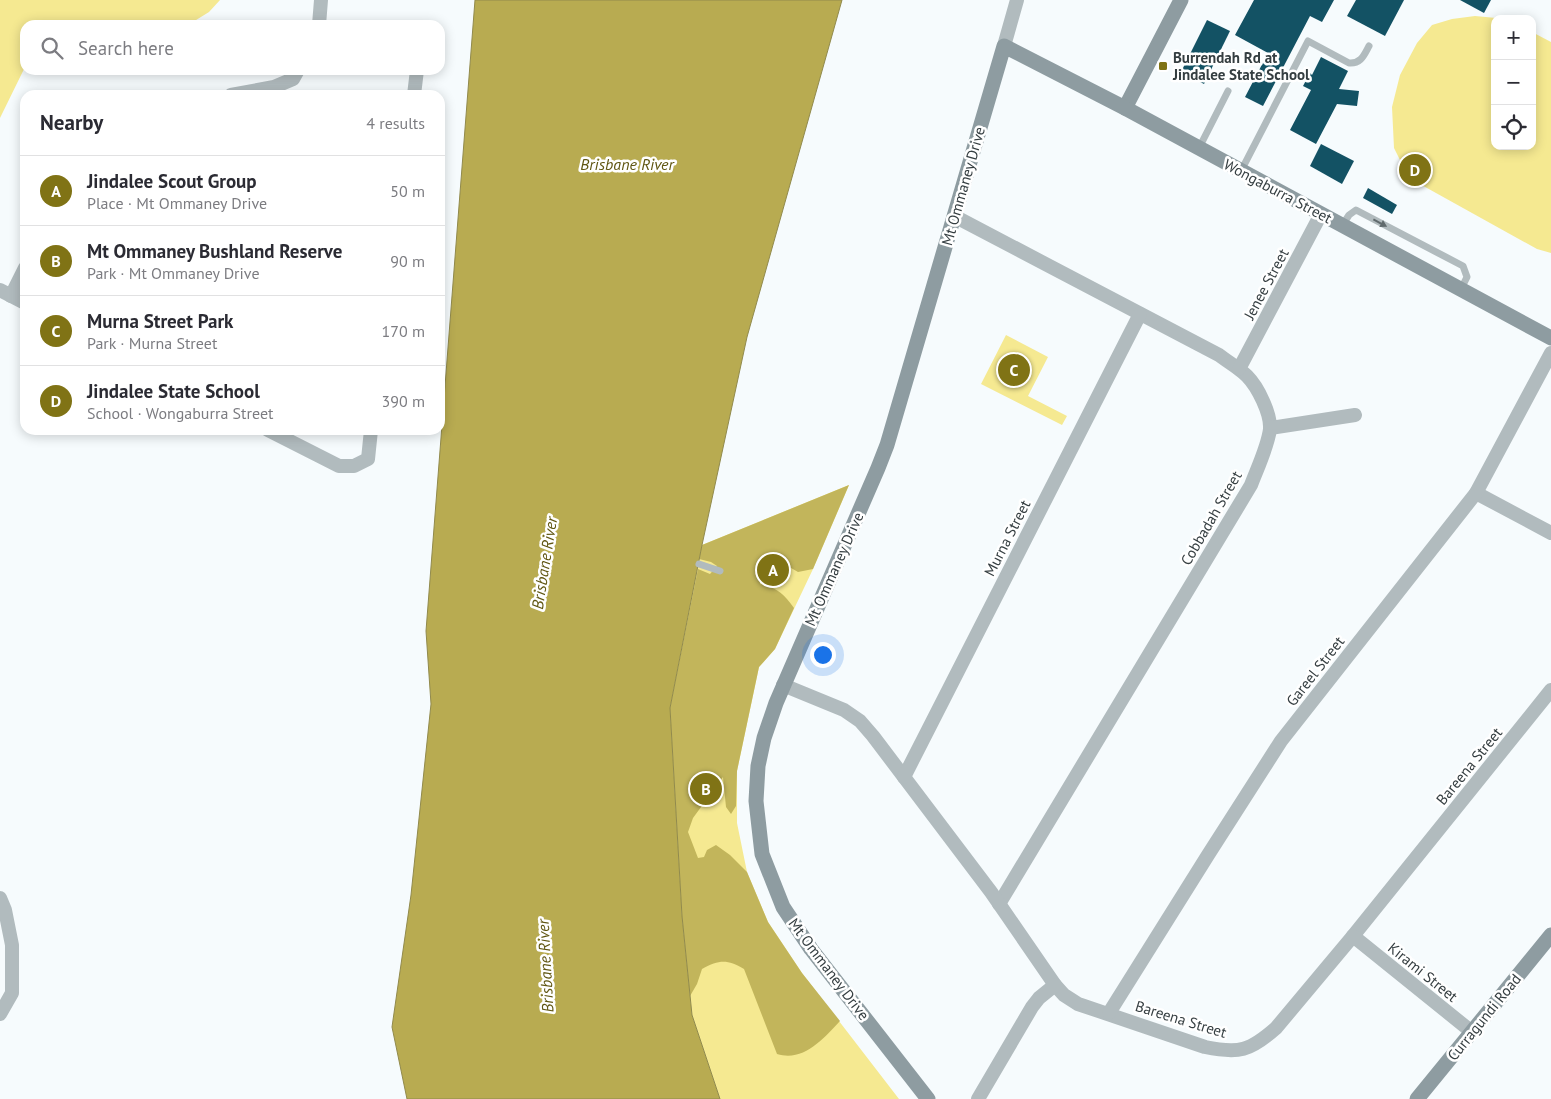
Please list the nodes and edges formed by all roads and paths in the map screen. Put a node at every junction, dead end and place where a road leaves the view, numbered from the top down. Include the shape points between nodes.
1 (321, 0) edge
2 (1018, 0) edge
3 (1182, 0) edge
4 (319, 20) edge
5 (1004, 46) junction
6 (1369, 46) dead end
7 (295, 75) edge
8 (416, 75) edge
9 (258, 90) edge
10 (415, 90) edge
11 (1228, 91) dead end
12 (1124, 108) junction
13 (1198, 148) junction
14 (1241, 171) junction
15 (1321, 214) junction
16 (954, 216) junction
17 (1342, 226) junction
18 (20, 275) edge
19 (1461, 290) junction
20 (6, 293) edge
21 (20, 300) edge
22 (1140, 314) junction
23 (1551, 338) edge
24 (1551, 353) edge
25 (1239, 369) junction
26 (1355, 416) dead end
27 (1270, 428) junction
28 (278, 435) edge
29 (370, 435) edge
30 (1476, 493) junction
31 (1551, 533) edge
32 (700, 564) dead end
33 (720, 571) dead end
34 (783, 685) junction
35 (1551, 690) edge
36 (904, 777) junction
37 (0, 898) edge
38 (1000, 904) junction
39 (1551, 935) edge
40 (1353, 936) junction
41 (1055, 985) junction
42 (1109, 1013) junction
43 (0, 1014) edge
44 (1472, 1032) junction
45 (928, 1099) edge
46 (978, 1099) edge
47 (1417, 1099) edge

1 - 4 street
2 - 5 street, Mt Ommaney Drive
3 - 12 street
5 - 12 street, Wongaburra Street
5 - 16 street, Mt Ommaney Drive
6 - 14 lane via 1355,64 1308,41
7 - 9 street via 274,87
8 - 10 street
11 - 13 lane
12 - 13 street, Wongaburra Street
13 - 14 street, Wongaburra Street
14 - 15 street, Wongaburra Street
15 - 17 street, Wongaburra Street
15 - 25 street, Jenee Street
16 - 22 street, Cobbadah Street
16 - 34 street, Mt Ommaney Drive via 887,445
17 - 19 street, Wongaburra Street
17 -> 19 lane via 1356,210 1463,266 1467,276
18 - 20 street
19 - 23 street, Wongaburra Street
20 - 21 street
22 - 25 street, Cobbadah Street via 1219,355
22 - 36 street, Murna Street
24 - 30 street, Gareel Street
25 - 27 street, Cobbadah Street via 1248,376 1261,397
26 - 27 street
27 - 38 street, Cobbadah Street via 1251,485
28 - 29 street via 339,466 354,466 368,459
30 - 31 street
30 - 42 street, Gareel Street via 1282,741
32 - 33 lane
34 - 36 street, Bareena Street via 844,710 860,722
34 - 45 street, Mt Ommaney Drive via 764,738 758,766 756,802 762,854 783,908 810,949
35 - 40 street, Bareena Street
36 - 38 street, Bareena Street
37 - 43 street via 12,945 12,992
38 - 41 street, Bareena Street
39 - 44 street, Curragundi Road
40 - 42 street, Bareena Street via 1276,1028 1263,1040 1243,1050 1206,1047
40 - 44 street, Kirami Street
41 - 42 street, Bareena Street via 1078,1004
41 - 46 street via 1032,1007
44 - 47 street, Curragundi Road

